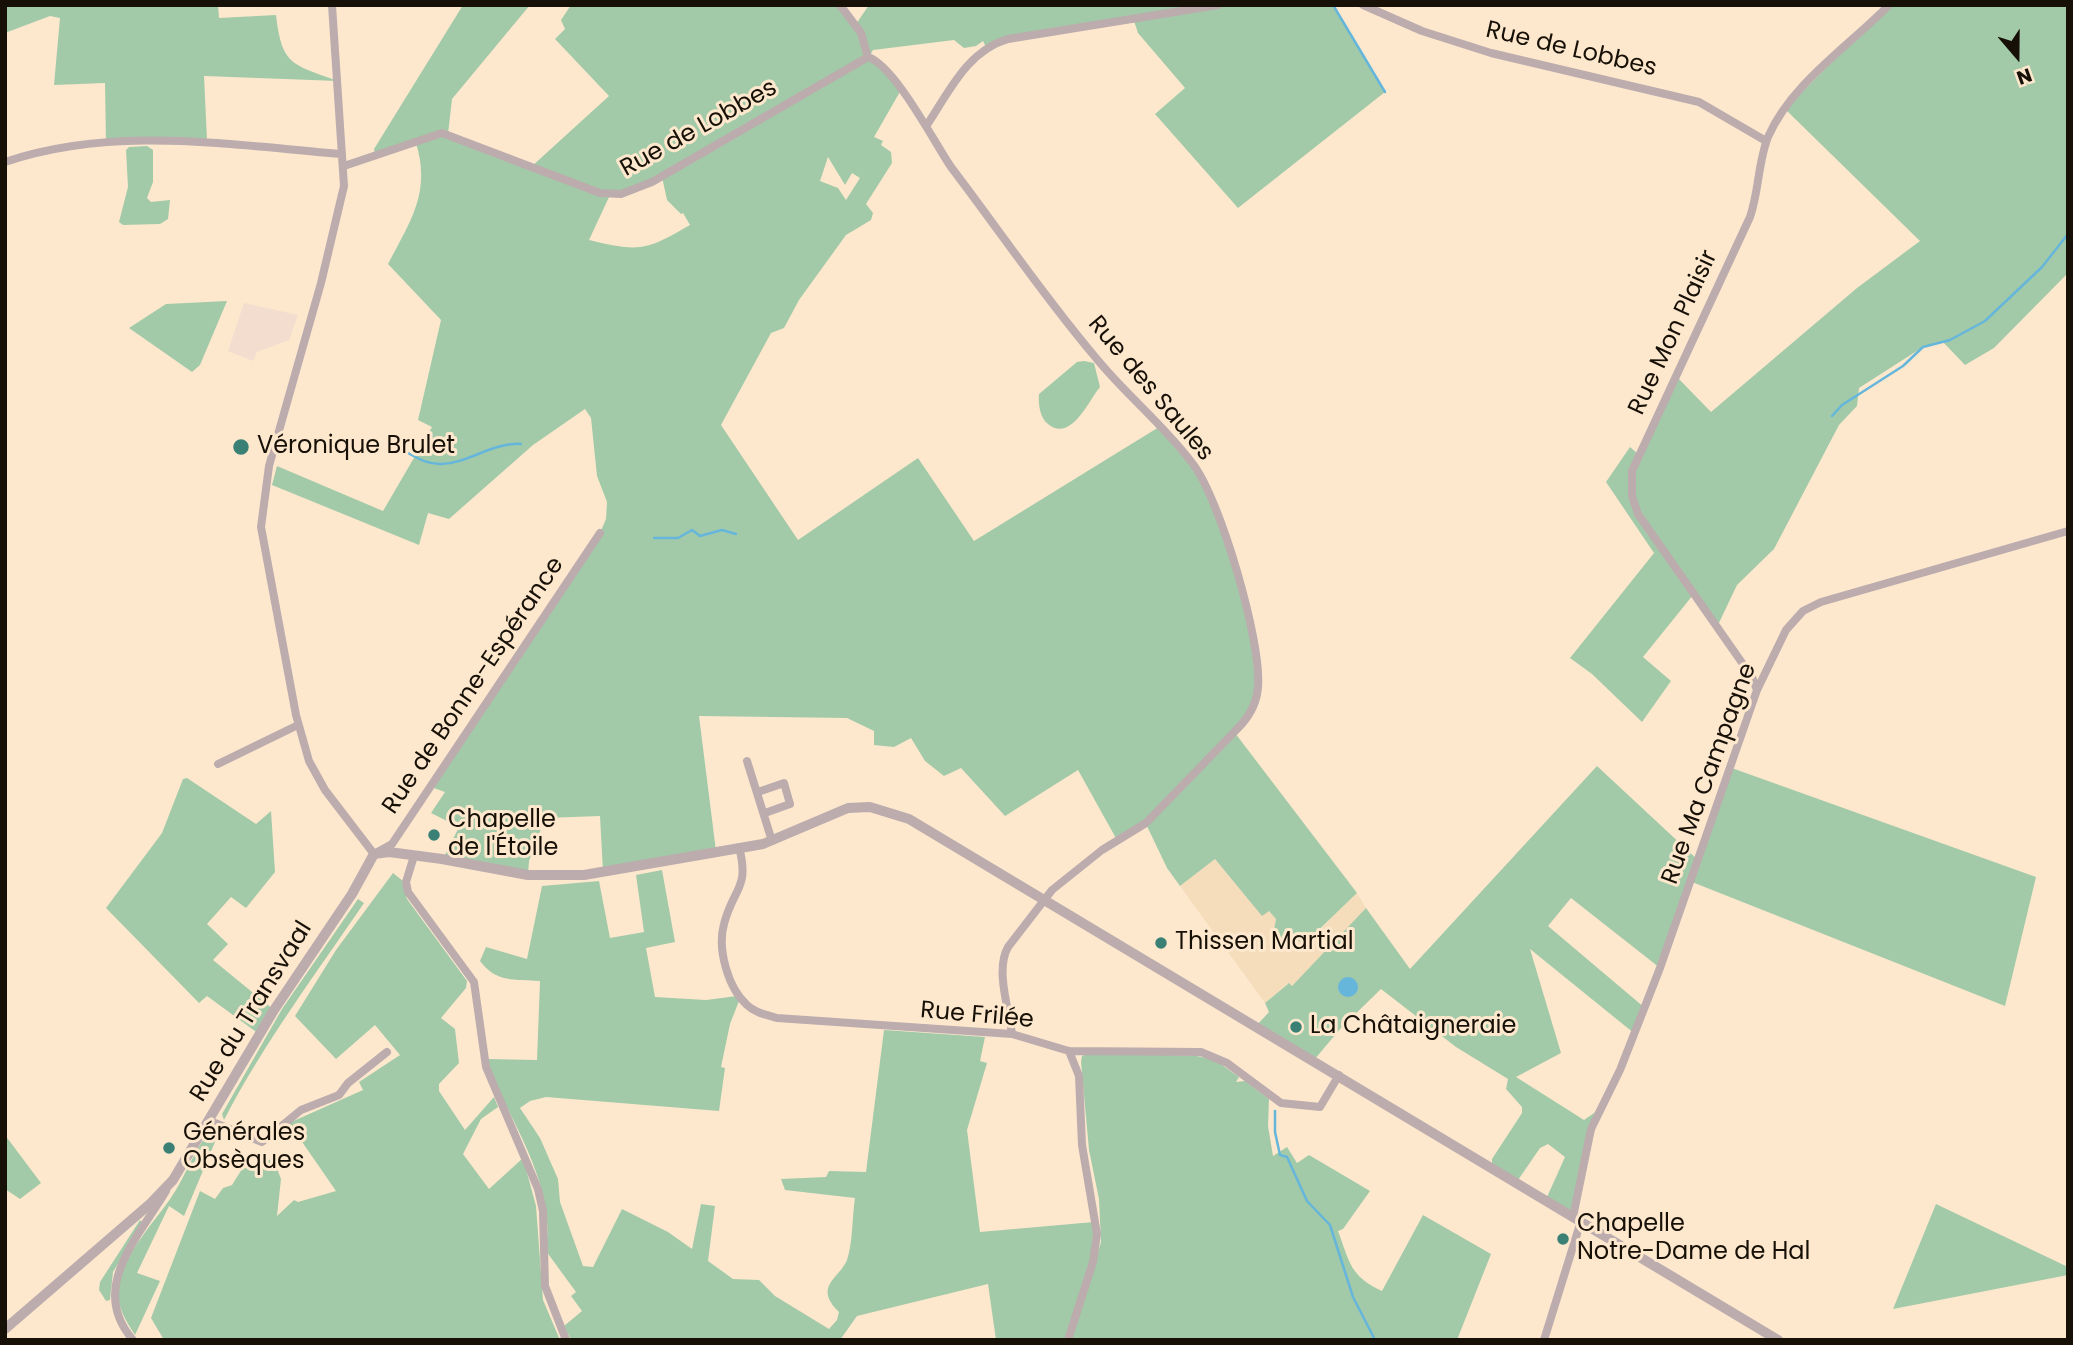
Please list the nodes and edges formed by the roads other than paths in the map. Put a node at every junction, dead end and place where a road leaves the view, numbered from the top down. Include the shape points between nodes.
1 (332, 5) edge
2 (840, 5) edge
3 (1218, 5) edge
4 (1363, 5) edge
5 (1889, 5) edge
6 (868, 57) junction
7 (927, 125) junction
8 (1766, 141) junction
9 (342, 154) junction
10 (5, 163) edge
11 (344, 166) junction
12 (2068, 531) edge
13 (600, 533) dead end
14 (1757, 690) junction
15 (298, 725) junction
16 (747, 761) dead end
17 (218, 764) dead end
18 (758, 792) junction
19 (765, 813) junction
20 (772, 841) junction
21 (739, 848) junction
22 (374, 854) junction
23 (414, 856) junction
24 (1045, 900) junction
25 (1012, 1034) junction
26 (1069, 1051) junction
27 (387, 1052) dead end
28 (1339, 1075) junction
29 (210, 1121) junction
30 (173, 1180) junction
31 (1577, 1219) junction
32 (5, 1329) edge
33 (1764, 1336) edge
34 (134, 1340) edge
35 (566, 1340) edge
36 (1068, 1340) edge
37 (1544, 1340) edge
38 (1777, 1340) edge

1 - 9 street
2 - 6 street via 861,33
3 - 7 street via 1008,39 986,47 970,62
4 - 8 street, Rue de Lobbes via 1422,31 1491,53 1699,102
5 - 8 street, Rue Mon Plaisir via 1796,95
6 - 7 street, Rue des Saules via 881,65
6 - 11 street, Rue de Lobbes via 652,182 621,194 600,193 442,133
7 - 24 street, Rue des Saules via 951,167 1096,358 1194,464 1209,492 1234,566 1255,649 1258,688 1251,713 1241,725 1146,823 1102,850
8 - 14 street, Rue Mon Plaisir via 1750,217 1638,454 1631,483 1646,527
9 - 10 street via 207,140 163,141 63,146
9 - 11 street
11 - 15 street via 341,202 321,283 269,466 261,527
12 - 14 street, Rue Ma Campagne via 1813,605 1786,630
13 - 22 street, Rue de Bonne-Espérance via 391,844
14 - 31 street, Rue Ma Campagne via 1660,968 1591,1129
15 - 17 street
15 - 22 street via 317,779
16 - 18 street
18 - 19 street
18 - 19 street via 784,783 790,804
19 - 20 street
20 - 21 street
20 - 24 street via 848,808 870,807 909,819
21 - 23 street via 555,876
21 - 25 street, Rue Frilée via 744,878 725,920 722,941 729,975 748,1007 778,1018
22 - 23 street
22 - 29 street, Rue du Transvaal via 274,1010
23 - 35 street via 406,882 408,892 470,976 486,1067 538,1189 545,1286
24 - 25 street, Rue des Saules via 1003,955
24 - 28 street
25 - 26 street, Rue Frilée
26 - 28 street, Rue Frilée via 1201,1052 1221,1059 1281,1103 1301,1106 1320,1107
26 - 36 street via 1079,1076 1083,1145 1097,1234 1093,1262
27 - 29 street via 348,1083 339,1096 301,1110 262,1142
28 - 31 street
29 - 30 street, Rue du Transvaal
30 - 32 street, Rue du Transvaal
30 - 34 street via 115,1280 117,1312
31 - 33 street
31 - 37 street, Rue Ma Campagne
33 - 38 street

